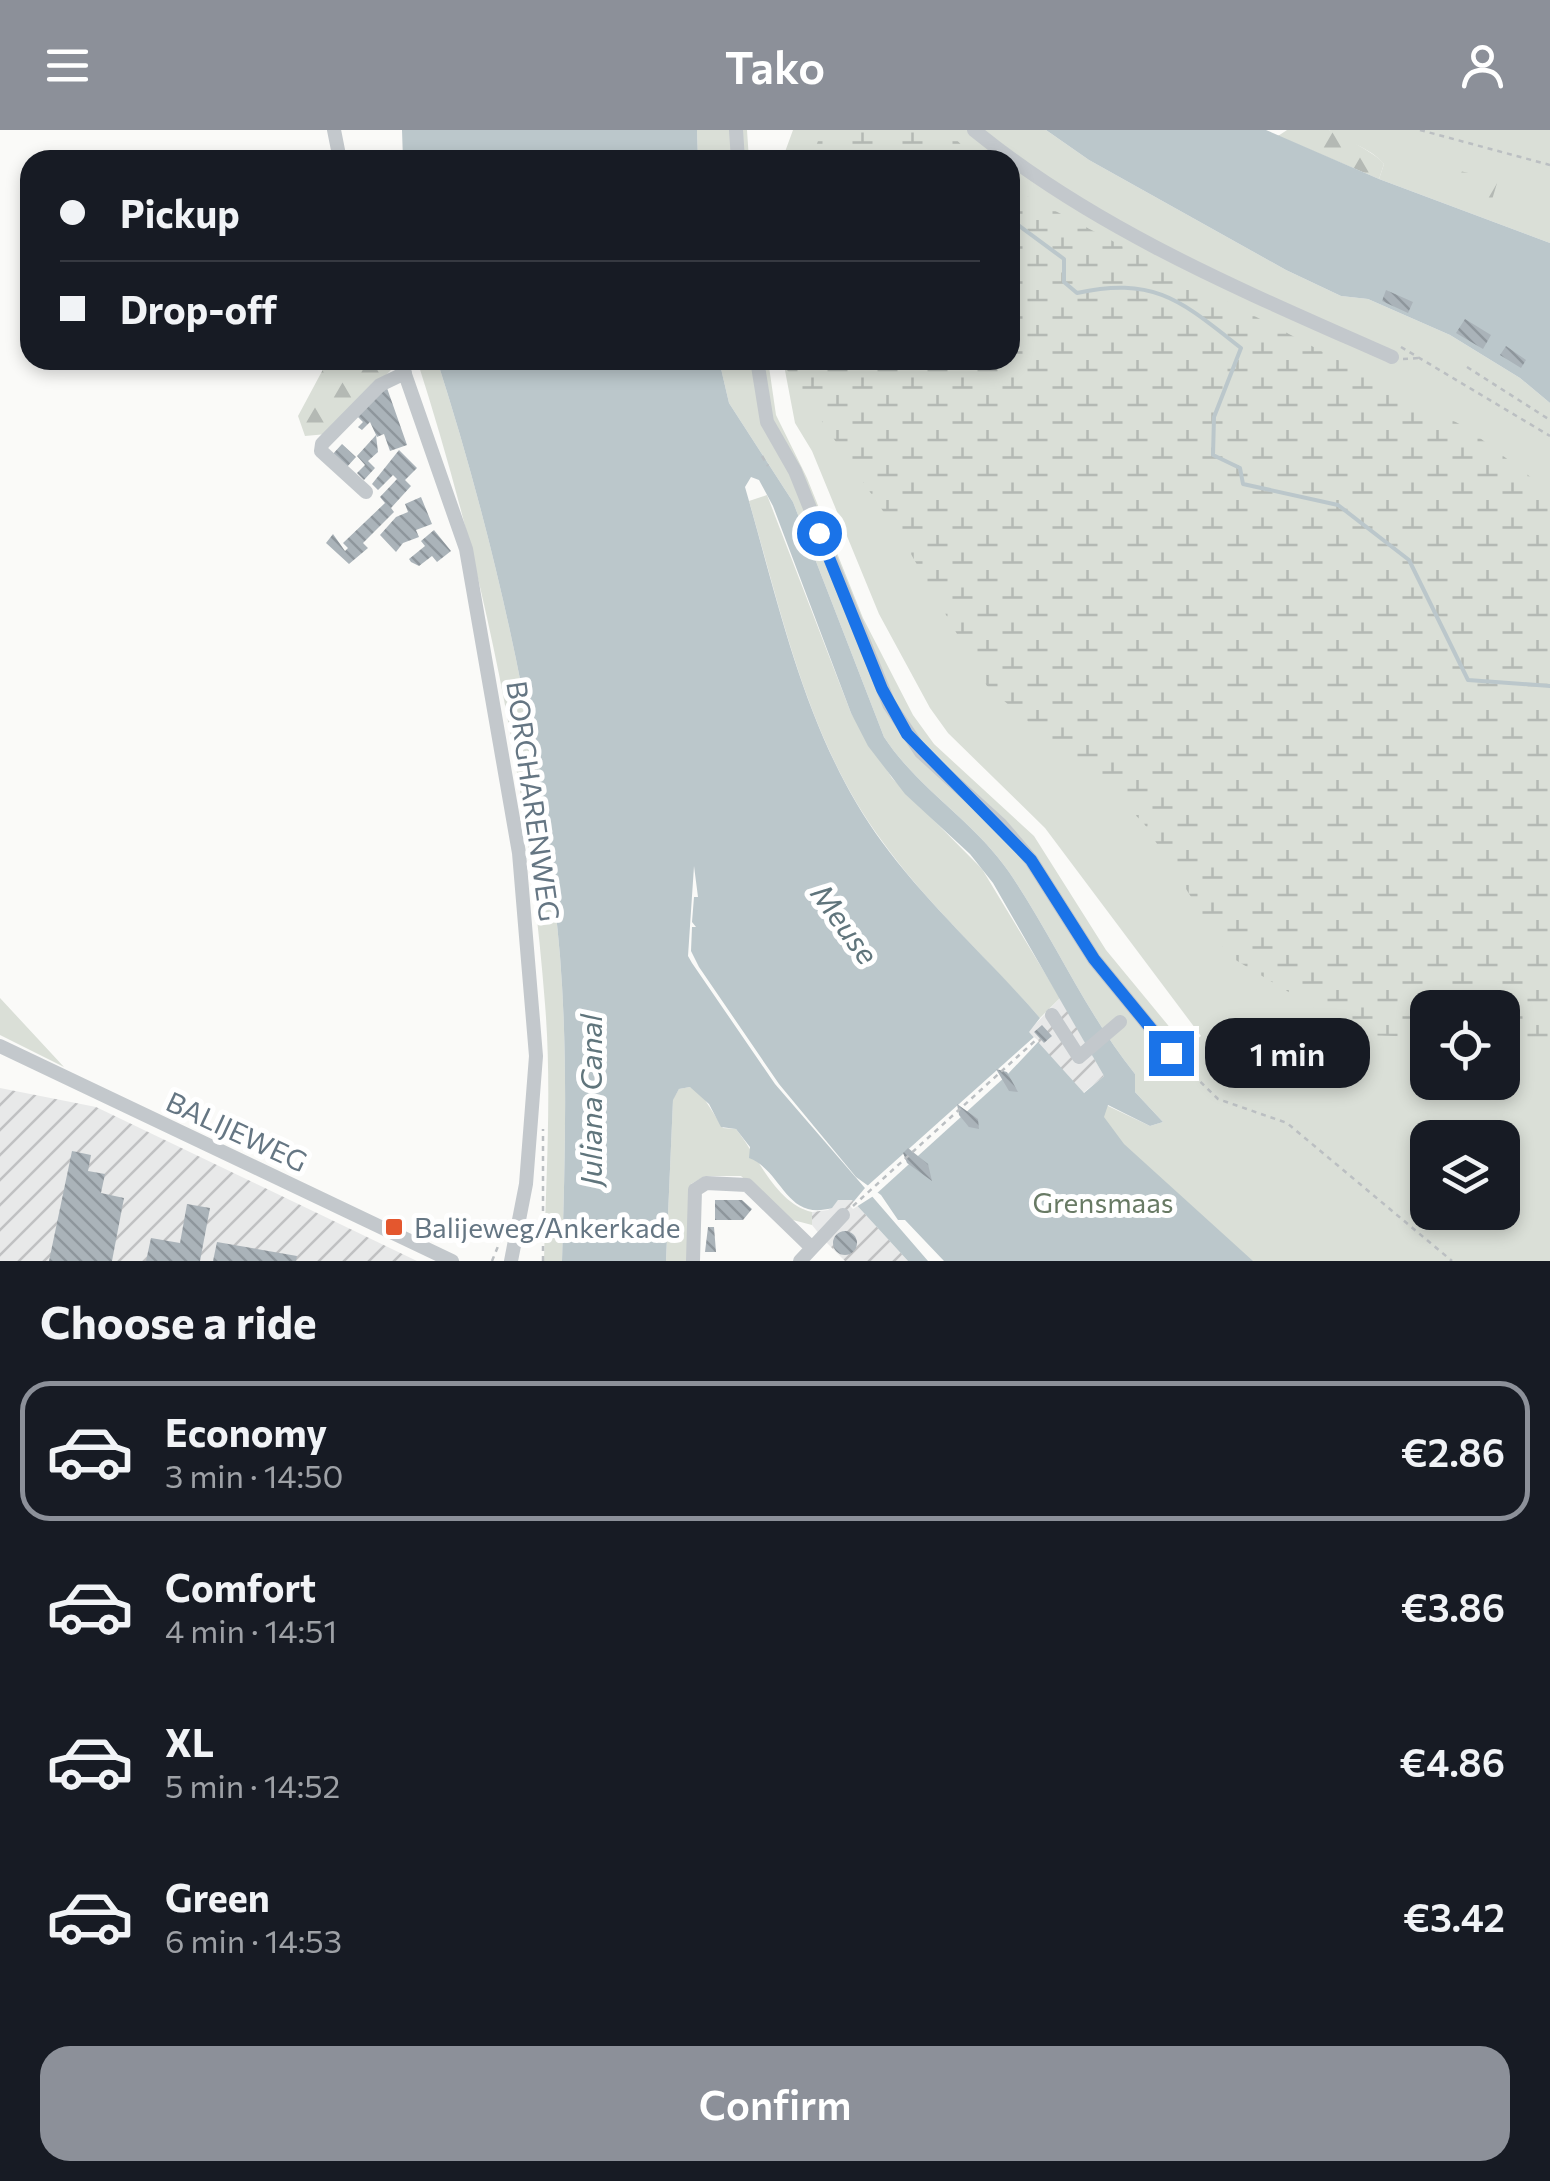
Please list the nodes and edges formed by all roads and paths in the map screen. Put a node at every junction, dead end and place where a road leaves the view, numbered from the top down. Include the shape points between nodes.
1 (974, 130) edge
2 (1420, 130) edge
3 (1003, 150) edge
4 (1020, 162) edge
5 (1550, 165) edge
6 (1392, 350) junction
7 (1422, 358) junction
8 (1467, 366) dead end
9 (398, 370) edge
10 (403, 370) edge
11 (760, 370) edge
12 (1550, 420) edge
13 (1550, 436) edge
14 (771, 457) dead end
15 (765, 461) dead end
16 (366, 492) dead end
17 (1052, 1014) dead end
18 (1120, 1022) dead end
19 (1037, 1039) dead end
20 (0, 1046) edge
21 (1171, 1053) joint
22 (533, 1110) junction
23 (847, 1212) joint
24 (505, 1226) dead end
25 (812, 1248) junction
26 (452, 1261) edge
27 (492, 1261) edge
28 (511, 1261) edge
29 (541, 1261) edge
30 (693, 1261) edge
31 (800, 1261) edge
32 (1452, 1261) edge

1 - 3 street
2 - 5 path
4 - 6 street via 1200,272
6 - 7 path
6 - 7 path
7 - 13 path
8 - 12 path
9 - 16 street via 322,444 321,451
10 - 22 street, BORGHARENWEG via 466,550 480,616 521,870 532,975
11 - 21 street via 772,433 795,471 882,689 907,734 1031,860 1100,968
14 - 15 path
17 - 18 street via 1079,1057
19 - 23 path
20 - 26 street, BALIJEWEG
21 - 32 path via 1218,1099 1287,1123
22 - 28 street, BORGHARENWEG
22 - 29 path via 546,1133
23 - 25 street
24 - 27 path
25 - 30 street via 748,1185 706,1182 695,1190
25 - 31 street

